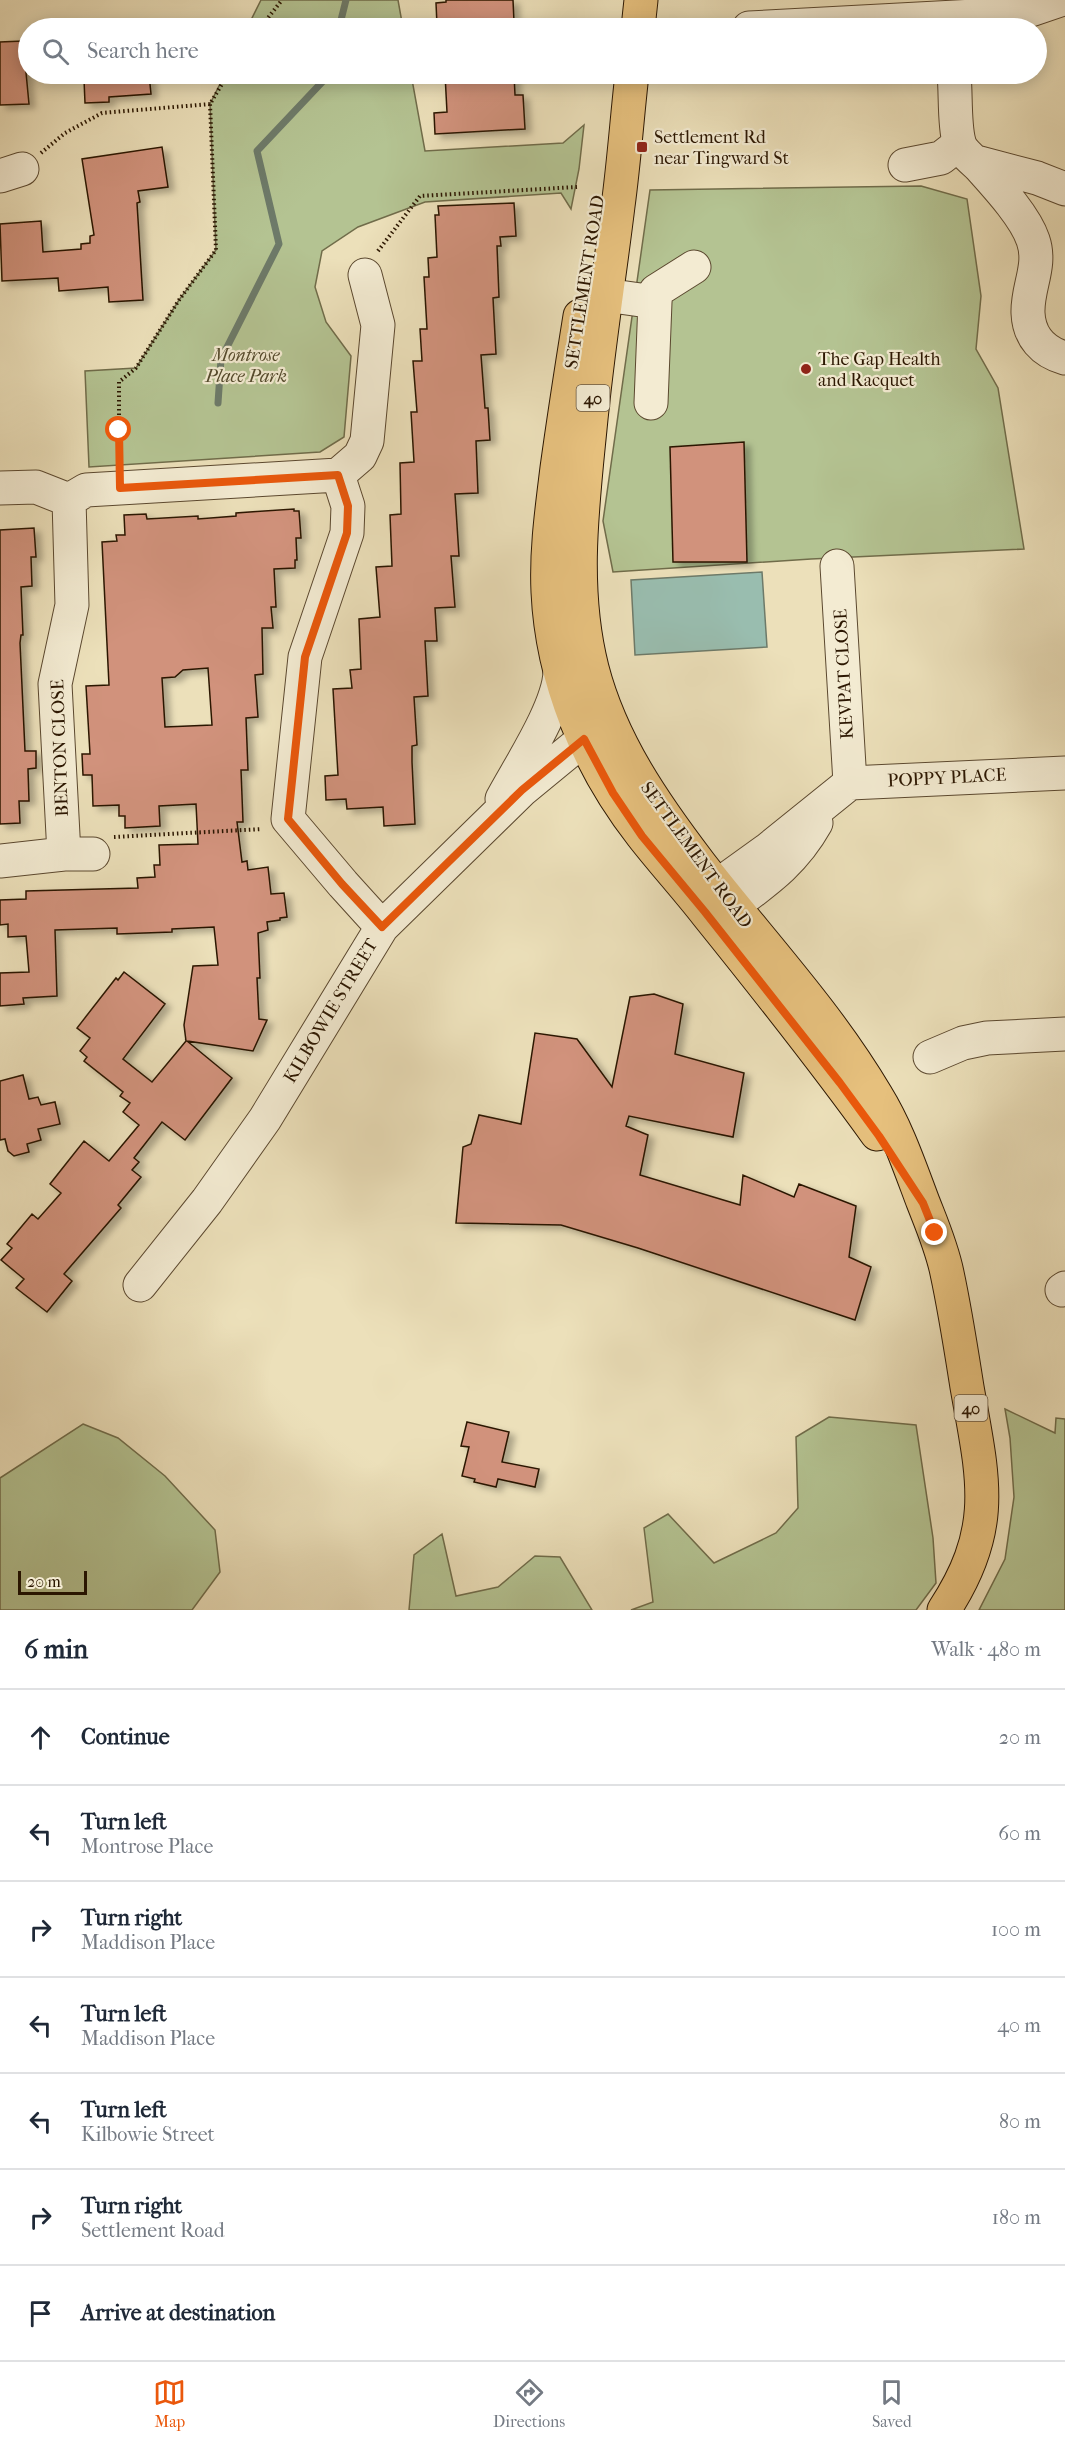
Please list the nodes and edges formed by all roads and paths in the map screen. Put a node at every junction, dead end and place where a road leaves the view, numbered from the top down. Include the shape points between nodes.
1 (282, 0) edge
2 (641, 0) edge
3 (1060, 0) edge
4 (268, 18) edge
5 (639, 18) edge
6 (986, 18) edge
7 (222, 84) edge
8 (627, 84) edge
9 (629, 84) edge
10 (956, 84) edge
11 (210, 104) junction
12 (967, 153) junction
13 (905, 165) dead end
14 (11, 173) edge
15 (577, 187) dead end
16 (1065, 189) edge
17 (694, 267) dead end
18 (365, 275) joint
19 (605, 295) junction
20 (655, 302) junction
21 (1065, 358) edge
22 (651, 403) dead end
23 (338, 475) junction
24 (0, 488) edge
25 (120, 488) junction
26 (69, 500) junction
27 (837, 566) dead end
28 (560, 672) junction
29 (611, 721) junction
30 (584, 739) junction
31 (1065, 772) edge
32 (842, 790) junction
33 (288, 819) junction
34 (489, 821) junction
35 (656, 830) junction
36 (73, 849) junction
37 (4, 860) edge
38 (718, 901) junction
39 (382, 927) junction
40 (1065, 1034) edge
41 (930, 1057) dead end
42 (140, 1285) dead end
43 (944, 1610) edge

1 - 4 path
2 - 5 main road
3 - 6 street via 1026,12
7 - 11 path
8 - 28 main road, SETTLEMENT ROAD / 40 via 600,183 550,520 548,593
9 - 19 main road, SETTLEMENT ROAD / 40
10 - 12 street
11 - 14 path via 102,113 65,133
11 - 25 path via 216,250 178,300 136,368 119,382
12 - 13 street
12 - 16 street
12 - 21 street via 994,183 1033,239 1036,265 1028,310 1030,327 1040,345
15 - 18 path via 420,196 379,249
17 - 20 street via 656,291
18 - 23 street via 378,325 367,441 360,456
19 - 20 street
19 - 29 main road, SETTLEMENT ROAD / 40 via 579,550 585,636
20 - 22 street
23 - 25 street
23 - 33 street via 348,506 347,533 305,657
24 - 26 street via 36,487
25 - 26 street via 86,490
26 - 36 street, BENTON CLOSE via 72,605 55,684
27 - 32 street, KEVPAT CLOSE
28 - 30 main road, SETTLEMENT ROAD / 40
28 - 34 street via 549,709
29 - 30 street, KILBOWIE STREET
29 - 35 main road, SETTLEMENT ROAD / 40 via 638,775
30 - 34 street, KILBOWIE STREET
30 - 35 main road, SETTLEMENT ROAD / 40 via 613,793
31 - 32 street, POPPY PLACE
32 - 38 street
33 - 36 path via 257,831
33 - 39 street
34 - 39 street, KILBOWIE STREET
35 - 38 main road, SETTLEMENT ROAD / 40
36 - 37 street
38 - 43 main road, SETTLEMENT ROAD / 40 via 923,1203 947,1271 982,1468 982,1519 975,1550
39 - 42 street, KILBOWIE STREET via 265,1119
40 - 41 street via 987,1038

